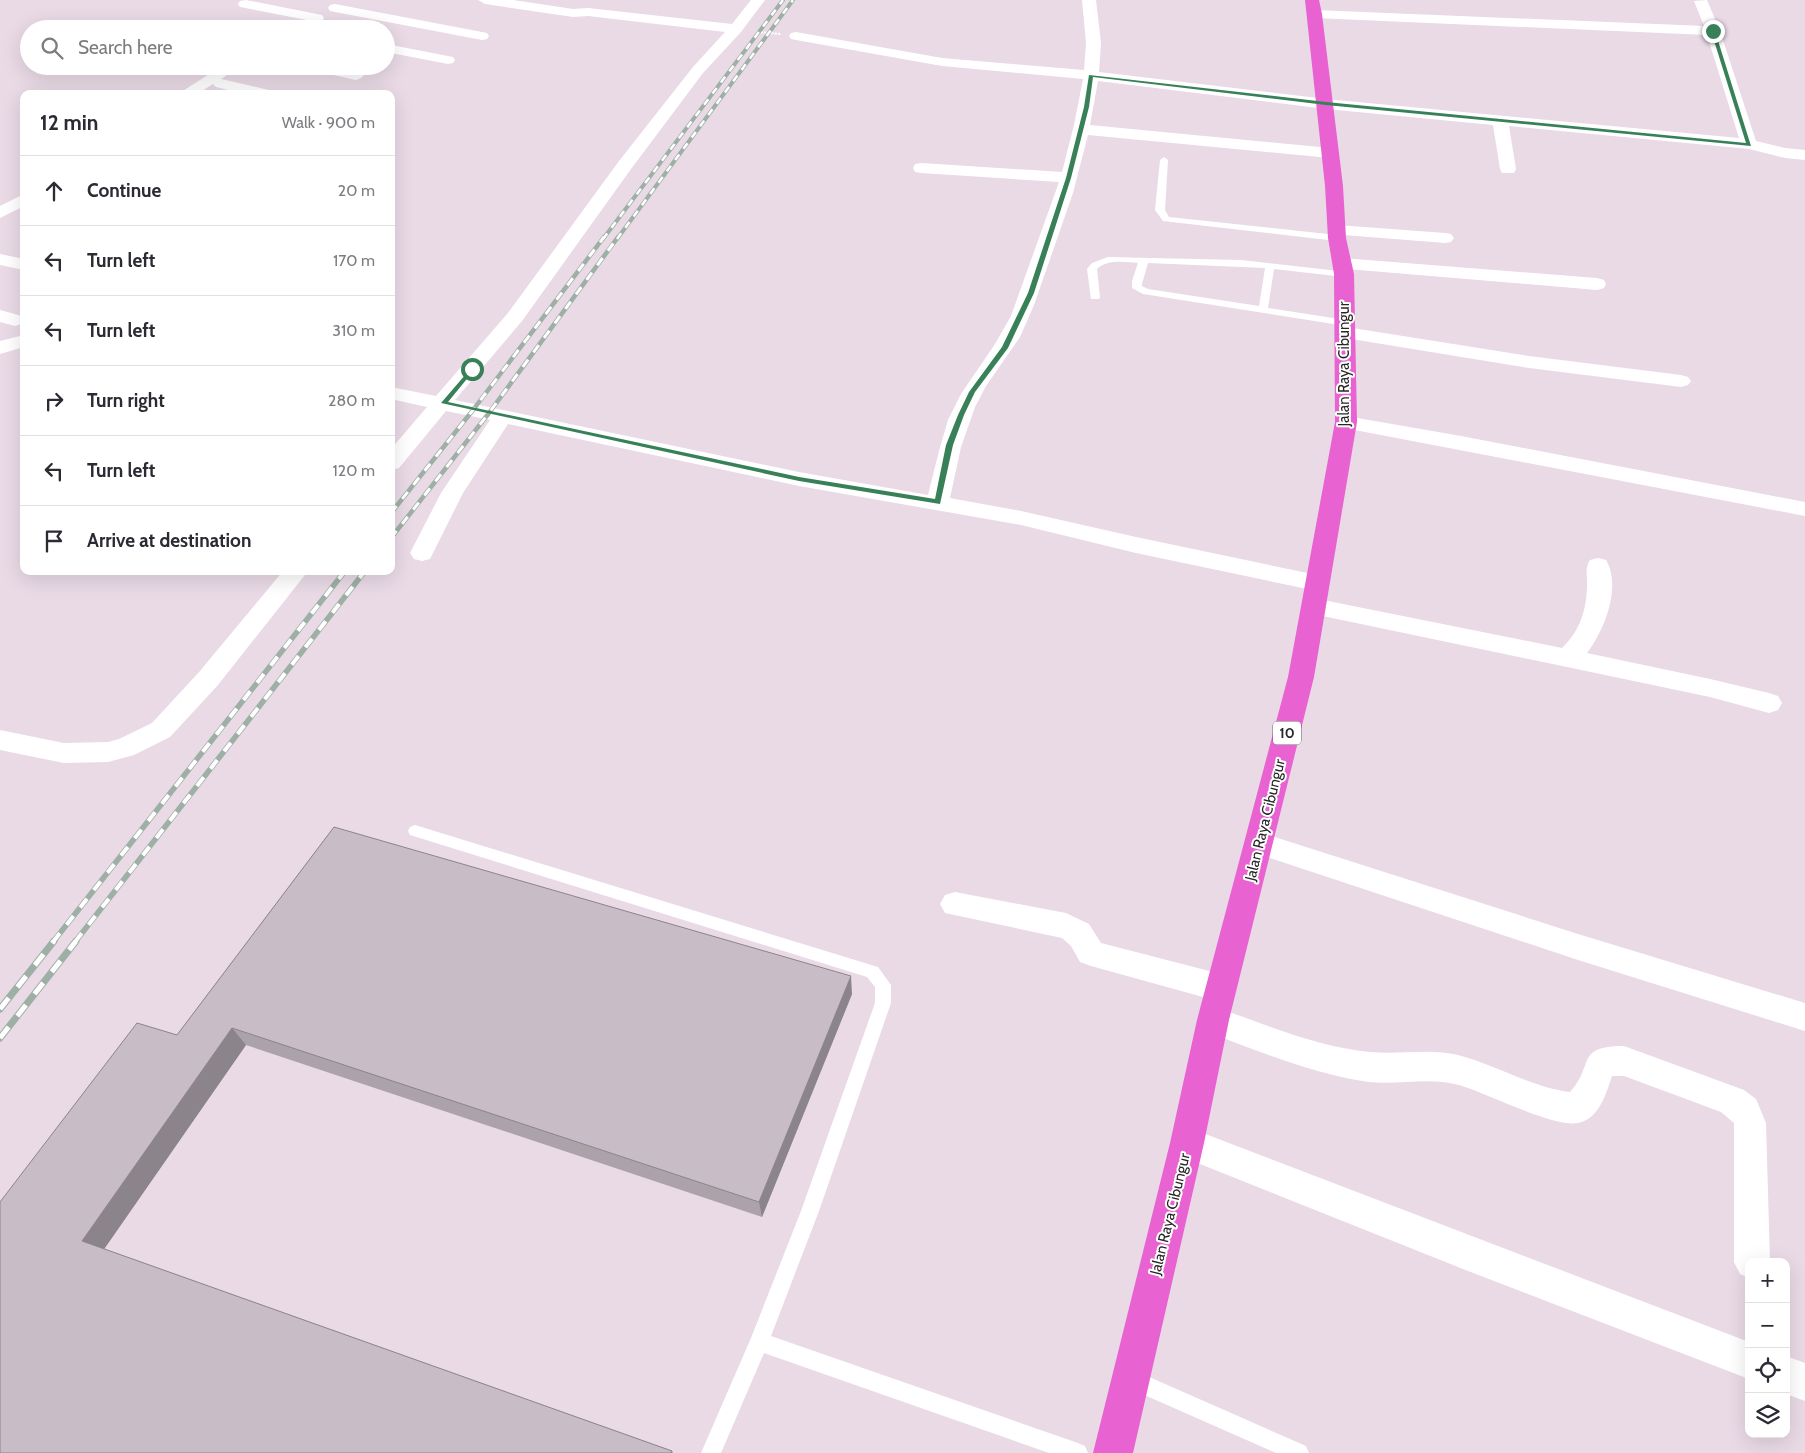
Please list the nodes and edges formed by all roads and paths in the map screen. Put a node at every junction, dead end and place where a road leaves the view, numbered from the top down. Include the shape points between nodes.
1 (365, 0) edge
2 (485, 0) edge
3 (531, 0) edge
4 (758, 0) edge
5 (1089, 0) edge
6 (1701, 1) edge
7 (245, 4) dead end
8 (343, 6) edge
9 (1314, 7) edge
10 (588, 12) junction
11 (305, 20) edge
12 (321, 20) edge
13 (736, 28) junction
14 (1713, 31) junction
15 (482, 36) dead end
16 (796, 36) joint
17 (395, 50) edge
18 (448, 60) dead end
19 (219, 75) edge
20 (236, 75) edge
21 (1090, 76) junction
22 (221, 84) junction
23 (193, 90) edge
24 (211, 90) edge
25 (249, 90) edge
26 (1326, 104) junction
27 (1500, 121) junction
28 (1081, 129) junction
29 (1749, 144) junction
30 (1330, 153) junction
31 (1805, 155) edge
32 (1164, 160) dead end
33 (921, 168) dead end
34 (1508, 169) dead end
35 (1069, 178) junction
36 (20, 193) edge
37 (12, 206) edge
38 (1337, 234) junction
39 (1445, 238) dead end
40 (0, 259) edge
41 (1144, 260) junction
42 (20, 264) edge
43 (1270, 265) junction
44 (1343, 269) junction
45 (1597, 284) dead end
46 (1095, 297) dead end
47 (1263, 311) junction
48 (1346, 328) junction
49 (20, 341) edge
50 (0, 348) edge
51 (1681, 381) dead end
52 (395, 394) edge
53 (444, 403) junction
54 (503, 416) junction
55 (1346, 422) junction
56 (395, 458) edge
57 (938, 502) junction
58 (1805, 509) edge
59 (422, 553) dead end
60 (1598, 566) dead end
61 (293, 575) edge
62 (1315, 594) junction
63 (1567, 658) junction
64 (1769, 703) dead end
65 (0, 740) edge
66 (414, 831) dead end
67 (1259, 843) junction
68 (955, 904) dead end
69 (1221, 988) junction
70 (1805, 1017) edge
71 (1213, 1020) junction
72 (1187, 1143) junction
73 (1752, 1258) edge
74 (758, 1342) junction
75 (1745, 1360) edge
76 (1790, 1376) edge
77 (1130, 1379) junction
78 (1805, 1382) edge
79 (711, 1453) edge
80 (1078, 1453) edge
81 (1113, 1453) edge
82 (1299, 1453) edge

1 - 8 street
2 - 10 street via 573,13
3 - 10 street via 579,7
4 - 13 street
5 - 21 street via 1093,54
6 - 14 street
7 - 11 street
8 - 12 street
8 - 15 street
9 - 14 street
9 - 26 highway, Jalan Raya Cibungur / 10
10 - 13 street
13 - 16 path
13 - 53 street via 698,70 525,305
14 - 29 street
16 - 21 street via 942,62
17 - 18 street
19 - 23 street
20 - 22 street
21 - 26 street
21 - 28 street
22 - 24 street
22 - 25 street
26 - 27 street
26 - 30 highway, Jalan Raya Cibungur / 10
27 - 29 street
27 - 34 street
28 - 30 street
28 - 35 street
29 - 31 street
30 - 38 highway, Jalan Raya Cibungur / 10
32 - 38 lane via 1160,210 1166,219
33 - 35 street
35 - 57 street via 1024,308 1005,348 972,392 961,415 950,445
36 - 37 street
38 - 39 street
38 - 44 highway, Jalan Raya Cibungur / 10
40 - 42 street
41 - 43 lane
41 - 46 lane via 1096,263 1092,269
41 - 47 lane via 1136,282 1137,288 1146,292
43 - 44 lane
43 - 47 lane
44 - 45 street
44 - 48 highway, Jalan Raya Cibungur / 10
47 - 48 lane
48 - 51 street via 1529,362
48 - 55 highway, Jalan Raya Cibungur / 10
49 - 50 street
52 - 53 street
53 - 54 street
53 - 56 street
54 - 57 street via 799,479
54 - 59 street via 452,492
55 - 58 street
55 - 62 highway, Jalan Raya Cibungur / 10
57 - 62 street via 1136,545
60 - 63 street via 1601,584 1595,621 1580,647
61 - 65 street via 176,716 154,734 108,752 64,753
62 - 63 street
62 - 67 highway, Jalan Raya Cibungur / 10 via 1301,677
63 - 64 street
66 - 74 lane via 872,972 883,985 883,1003 877,1021 810,1211
67 - 69 highway, Jalan Raya Cibungur / 10
67 - 70 street
68 - 69 street via 1066,926 1083,937 1091,953
69 - 71 highway, Jalan Raya Cibungur / 10
71 - 72 highway, Jalan Raya Cibungur / 10
71 - 73 street via 1349,1063 1371,1067 1457,1069 1559,1106 1577,1108 1589,1095 1599,1067 1606,1061 1624,1061 1732,1101 1744,1110 1750,1123
72 - 75 street via 1586,1301
72 - 77 highway, Jalan Raya Cibungur / 10
74 - 79 lane
74 - 80 lane
76 - 78 street
77 - 81 highway, Jalan Raya Cibungur / 10
77 - 82 lane

